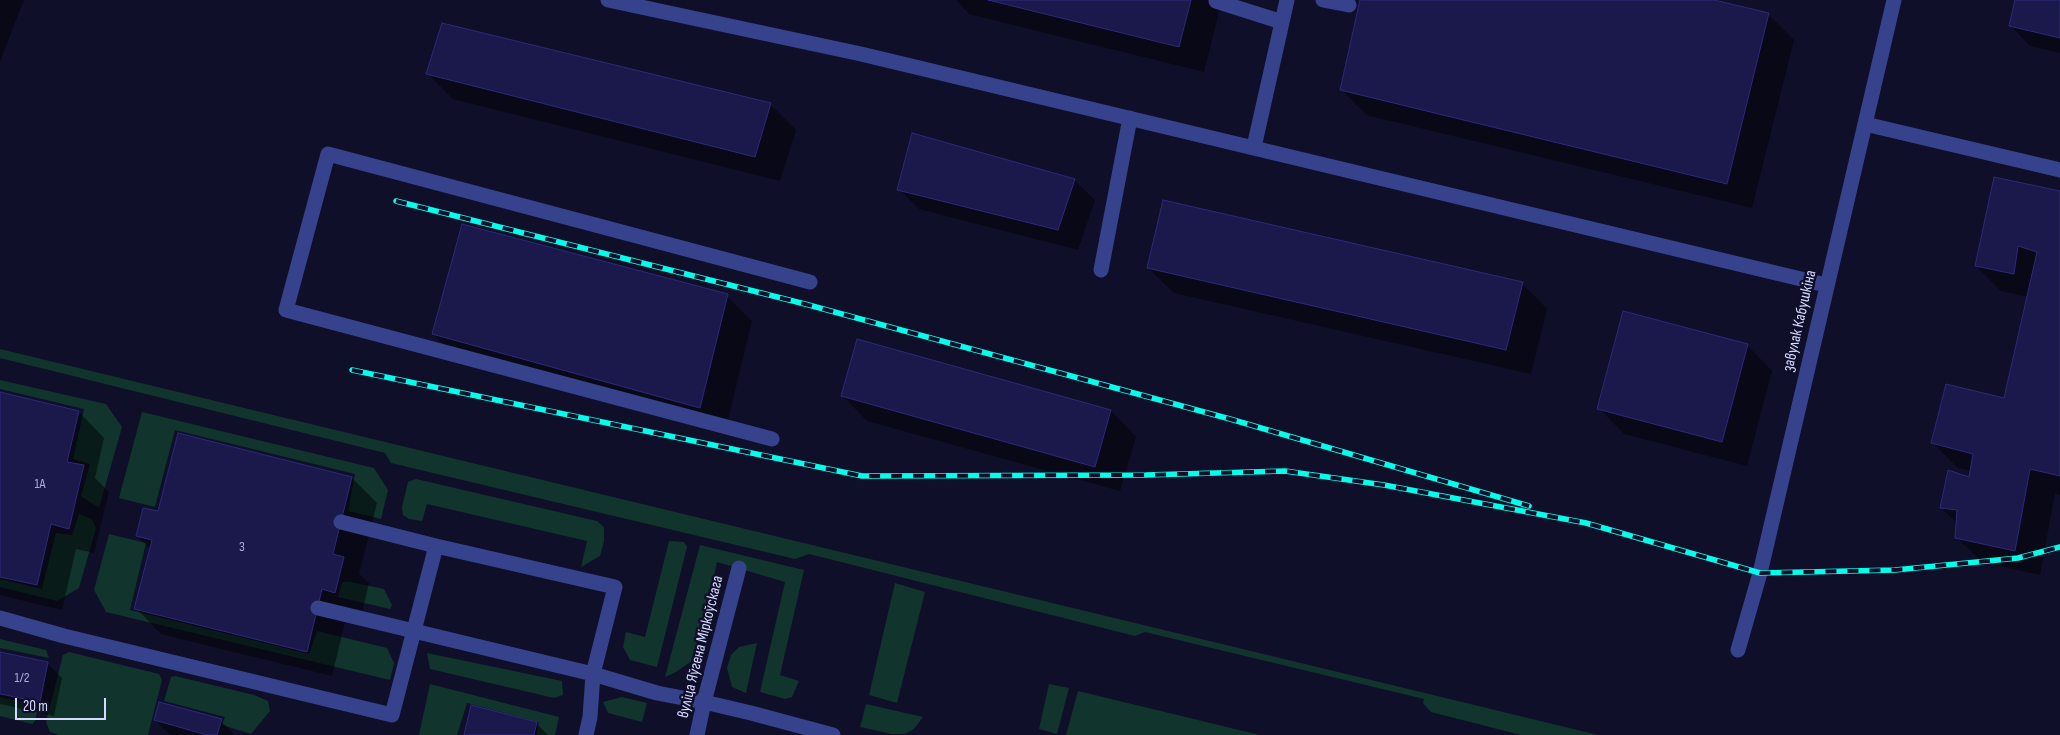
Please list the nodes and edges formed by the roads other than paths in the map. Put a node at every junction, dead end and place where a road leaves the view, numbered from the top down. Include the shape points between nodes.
1 (608, 0) edge
2 (1287, 0) edge
3 (1323, 0) edge
4 (1894, 0) edge
5 (1216, 1) edge
6 (1349, 5) dead end
7 (1282, 22) junction
8 (1130, 118) junction
9 (1865, 124) junction
10 (1254, 147) junction
11 (2060, 170) edge
12 (1101, 270) dead end
13 (810, 282) dead end
14 (1826, 285) junction
15 (772, 439) dead end
16 (341, 522) dead end
17 (436, 546) junction
18 (740, 568) dead end
19 (318, 608) dead end
20 (0, 618) edge
21 (415, 631) junction
22 (1738, 650) dead end
23 (592, 674) junction
24 (704, 702) junction
25 (817, 733) edge
26 (586, 735) edge
27 (697, 735) edge
28 (833, 735) edge

1 - 8 street via 861,54
2 - 7 street
3 - 6 street
4 - 9 street, завулак Кабушкіна
5 - 7 street
7 - 10 street
8 - 10 street
8 - 12 street
9 - 11 street
9 - 14 street, завулак Кабушкіна
10 - 14 street
13 - 15 street via 328,154 286,310
14 - 22 street, завулак Кабушкіна via 1760,574
16 - 17 street
17 - 21 street
17 - 23 street via 615,587
18 - 24 street, вуліца Яўгена Міркоўскага
19 - 21 street
20 - 21 street via 392,715
21 - 23 street
23 - 24 street via 657,693
23 - 26 street
24 - 25 street
24 - 27 street, вуліца Яўгена Міркоўскага
25 - 28 street

